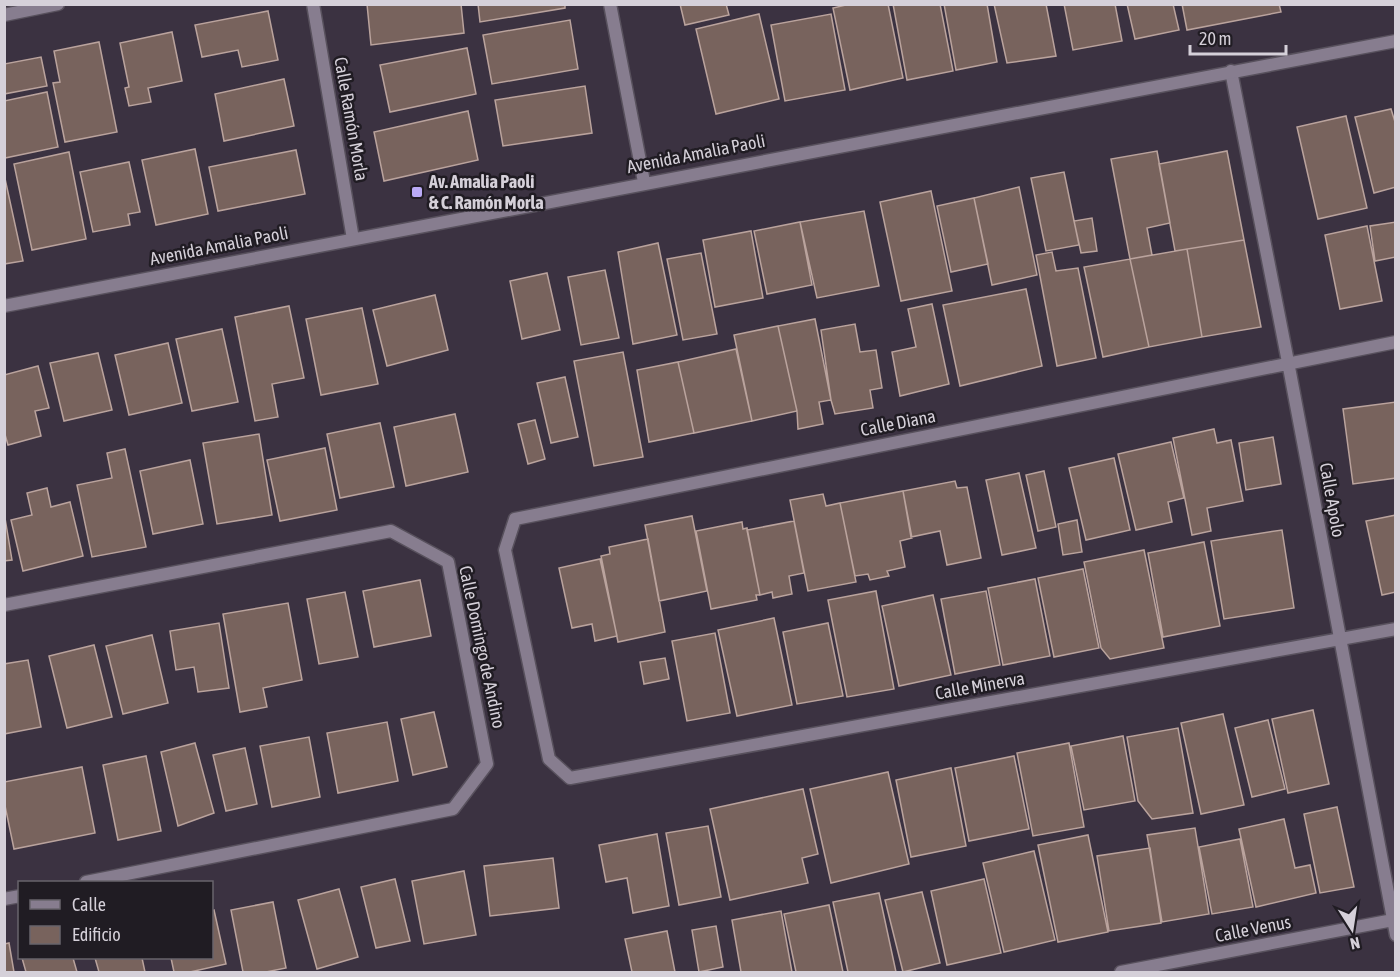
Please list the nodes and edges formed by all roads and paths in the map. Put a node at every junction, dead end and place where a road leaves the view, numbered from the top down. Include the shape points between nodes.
1 (58, 4) edge
2 (313, 4) edge
3 (610, 4) edge
4 (4, 15) edge
5 (1395, 41) edge
6 (1231, 71) junction
7 (644, 182) junction
8 (353, 239) junction
9 (4, 306) edge
10 (1395, 342) edge
11 (1288, 362) junction
12 (4, 605) edge
13 (1395, 629) edge
14 (1340, 639) junction
15 (570, 778) joint
16 (91, 881) edge
17 (1392, 920) junction
18 (1395, 935) edge
19 (1121, 972) edge

1 - 4 street
2 - 8 street, Calle Ramón Morla
3 - 7 street
5 - 6 street, Avenida Amalia Paoli
6 - 7 street, Avenida Amalia Paoli
6 - 11 street, Calle Apolo
7 - 8 street, Avenida Amalia Paoli
8 - 9 street, Avenida Amalia Paoli
10 - 11 street
11 - 14 street, Calle Apolo
11 - 15 street, Calle Diana via 515,519 505,550 524,647 549,759
12 - 16 street, Calle Domingo de Andino via 391,531 448,562 488,764 453,809
13 - 14 street, Calle Minerva
14 - 15 street, Calle Minerva
14 - 17 street, Calle Apolo
17 - 18 street, Calle Apolo
17 - 19 street, Calle Venus

